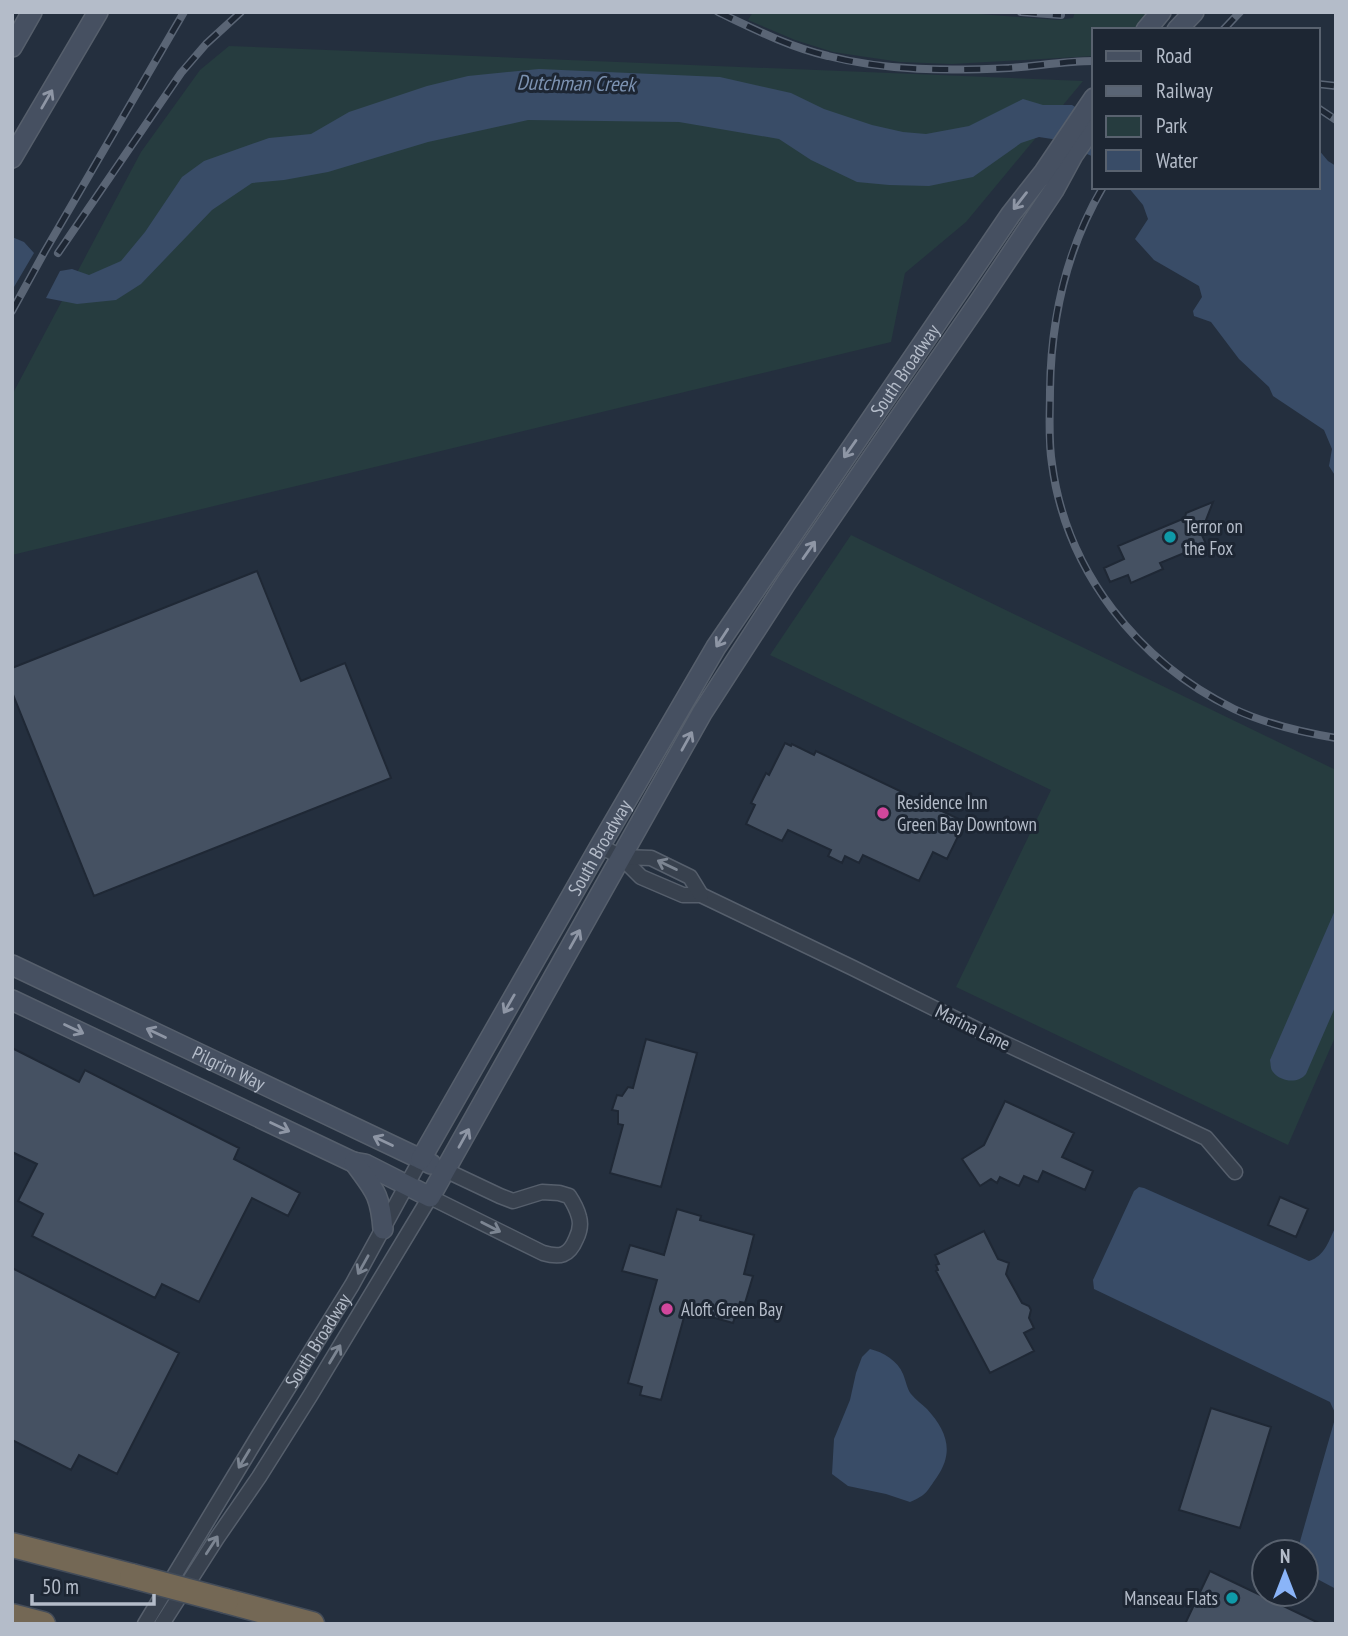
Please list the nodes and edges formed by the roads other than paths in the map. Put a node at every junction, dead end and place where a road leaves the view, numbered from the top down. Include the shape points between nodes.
1 (32, 12) edge
2 (98, 12) edge
3 (1161, 12) edge
4 (1194, 12) edge
5 (1148, 28) edge
6 (1179, 28) edge
7 (12, 47) edge
8 (1092, 102) edge
9 (1092, 127) edge
10 (1067, 151) junction
11 (12, 158) edge
12 (600, 846) junction
13 (621, 857) junction
14 (701, 895) junction
15 (12, 965) edge
16 (12, 1000) edge
17 (421, 1159) junction
18 (353, 1162) junction
19 (445, 1170) junction
20 (1235, 1172) dead end
21 (407, 1184) junction
22 (429, 1197) junction
23 (383, 1229) junction
24 (12, 1545) edge
25 (12, 1616) edge
26 (43, 1624) edge
27 (145, 1624) edge
28 (162, 1624) edge
29 (312, 1624) edge

1 - 7 street
11 -> 2 street
3 - 5 street
4 - 6 street
8 - 10 street, South Broadway
9 - 10 street, South Broadway
10 -> 12 street, South Broadway via 1011,214 724,636
13 -> 10 street, South Broadway via 702,713 779,593 1054,190
12 - 13 street, Marina Lane
12 -> 17 street, South Broadway
13 - 14 street, Marina Lane via 641,877 683,895
14 -> 13 street, Marina Lane via 690,877 651,858
19 -> 13 street, South Broadway
14 - 20 street, Marina Lane via 1206,1138
17 -> 15 street, Pilgrim Way
16 -> 18 street, Pilgrim Way
17 - 19 street, Pilgrim Way
17 - 21 street, South Broadway
18 - 21 street, Pilgrim Way
18 - 23 street via 377,1196
19 - 22 street, South Broadway
22 -> 19 street via 543,1253 564,1255 572,1249 580,1220 569,1196 542,1192 513,1201
21 - 22 street, Pilgrim Way
21 - 23 street, South Broadway
28 -> 22 street, South Broadway via 260,1477
23 -> 27 street, South Broadway
24 - 29 highway, bridge
25 - 26 highway

